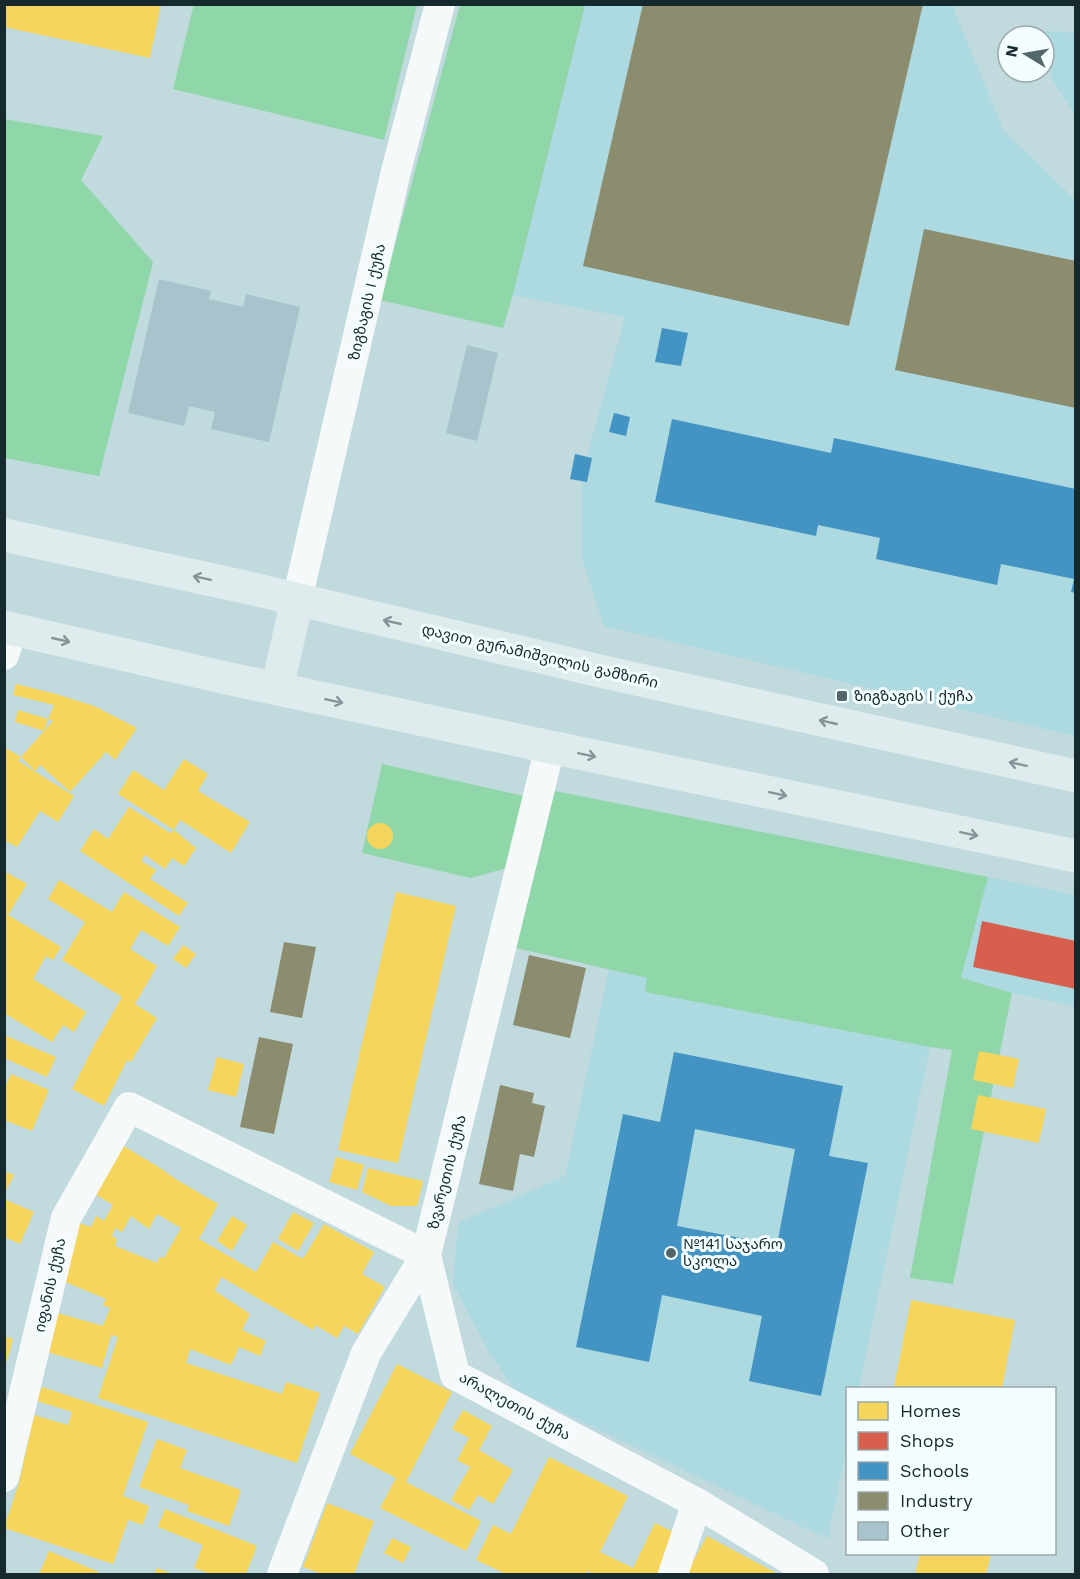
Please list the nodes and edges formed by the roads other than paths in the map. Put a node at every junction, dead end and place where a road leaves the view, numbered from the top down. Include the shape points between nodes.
1 (440, 4) edge
2 (4, 535) edge
3 (297, 600) junction
4 (7, 637) edge
5 (277, 689) junction
6 (550, 747) junction
7 (1076, 776) edge
8 (1076, 856) edge
9 (426, 1255) junction
10 (4, 1477) edge
11 (697, 1503) junction
12 (282, 1575) edge
13 (673, 1575) edge
14 (814, 1575) edge

1 - 3 street, ზიგზაგის I ქუჩა via 396,171
3 -> 2 main road, დავით გურამიშვილის გამზირი
3 - 5 main road
7 -> 3 main road, დავით გურამიშვილის გამზირი
4 -> 5 main road
5 -> 6 main road
6 -> 8 main road
6 - 9 street, ზვარეთის ქუჩა
9 - 10 street, იფანის ქუჩა via 129,1107 66,1218
9 - 11 street, არალეთის ქუჩა via 455,1375
9 - 12 street, ზვარეთის ქუჩა via 366,1353
11 - 13 street
11 - 14 street, არალეთის ქუჩა

